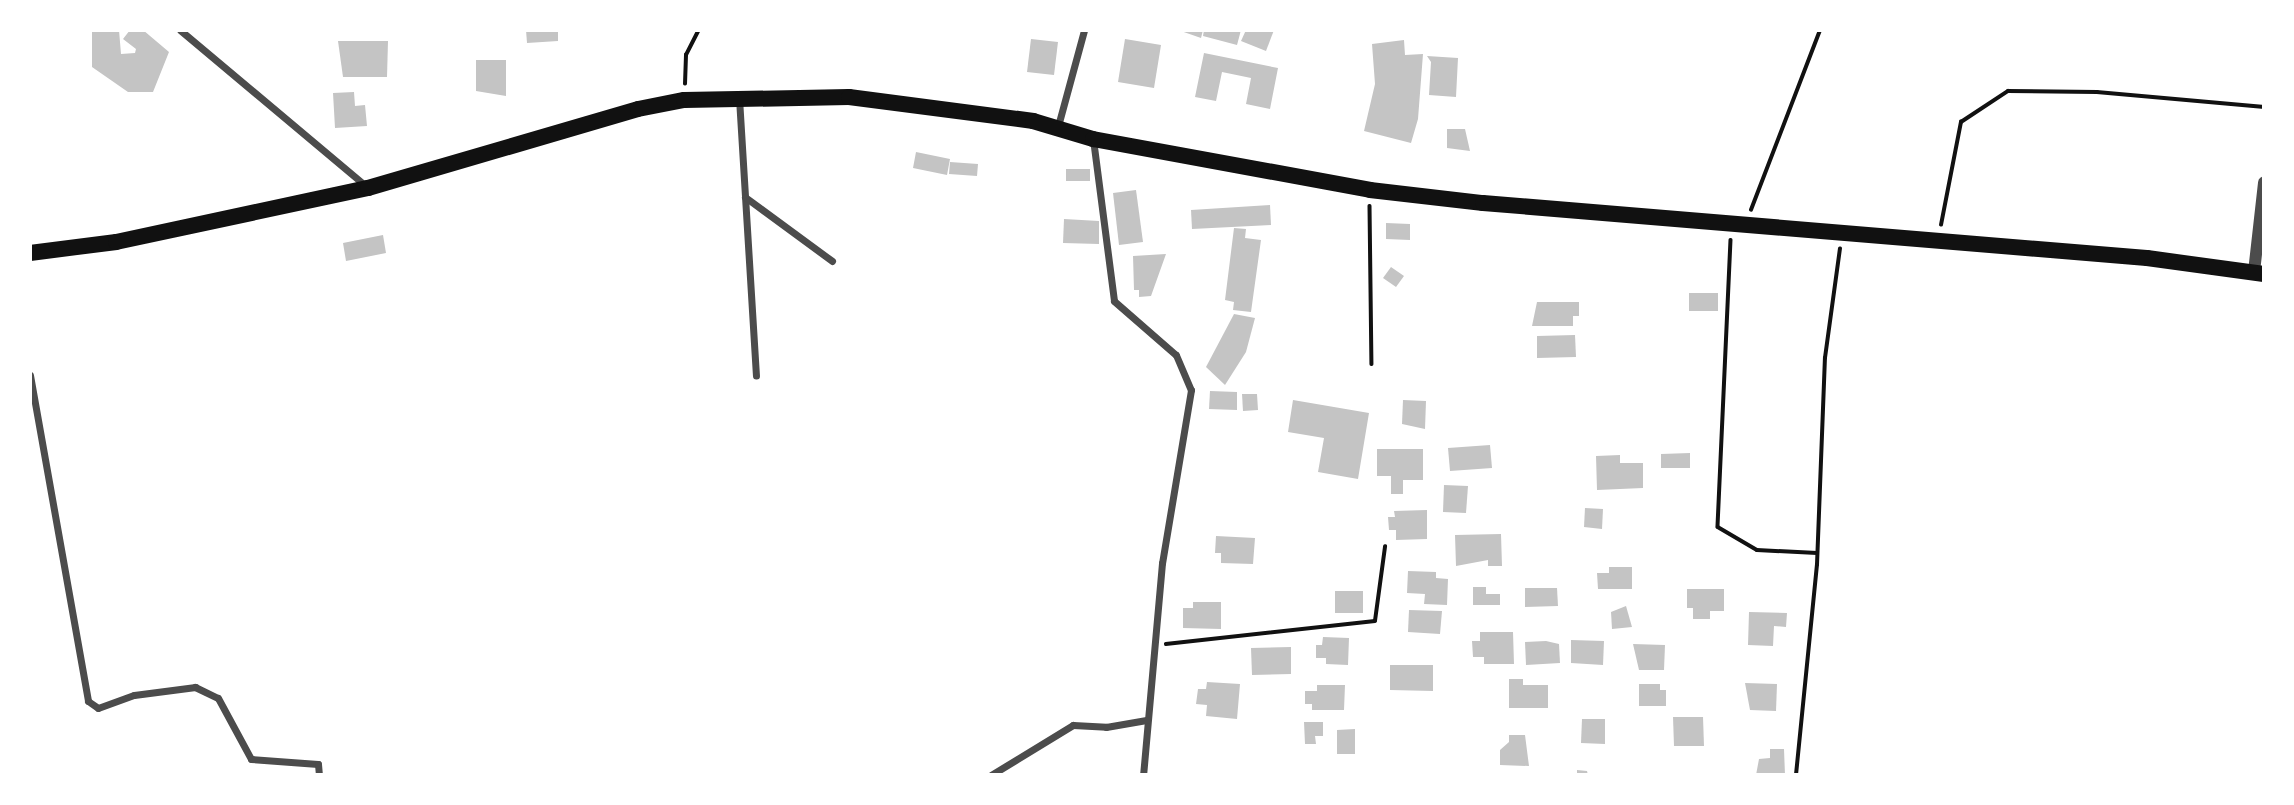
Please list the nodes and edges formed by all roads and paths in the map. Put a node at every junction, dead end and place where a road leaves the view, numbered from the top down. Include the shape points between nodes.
1 (180, 30) edge
2 (699, 30) edge
3 (1084, 30) edge
4 (1820, 30) edge
5 (739, 97) junction
6 (684, 100) junction
7 (2264, 107) edge
8 (1058, 126) junction
9 (1093, 139) junction
10 (2264, 183) edge
11 (368, 188) junction
12 (1370, 190) junction
13 (745, 197) junction
14 (1739, 224) junction
15 (1842, 233) junction
16 (1938, 240) junction
17 (30, 253) edge
18 (832, 261) dead end
19 (2259, 273) edge
20 (1371, 364) dead end
21 (30, 375) edge
22 (756, 375) dead end
23 (1385, 547) dead end
24 (1818, 553) junction
25 (1154, 646) junction
26 (1146, 720) junction
27 (319, 775) edge
28 (991, 775) edge
29 (1143, 775) edge
30 (1796, 775) edge

1 - 11 street
2 - 6 path via 686,55
3 - 8 street
4 - 14 path
5 - 6 main road
5 - 8 main road via 849,97
5 - 13 street
6 - 11 main road via 638,109
7 - 16 path via 2098,92 2008,91 1961,122
8 - 9 main road
9 - 12 main road
9 - 25 street via 1114,301 1176,355 1191,390
10 - 19 street
11 - 17 main road via 116,242
12 - 14 main road
12 - 20 path
13 - 18 street
13 - 22 street
14 - 15 main road
14 - 24 path via 1718,527 1757,550
15 - 16 main road
15 - 24 path via 1825,358
16 - 19 main road
21 - 27 street via 88,701 98,708 134,695 195,687 218,698 251,759 318,764
23 - 25 path via 1375,621
24 - 30 path
25 - 26 street
26 - 28 street via 1106,727 1073,725
26 - 29 street

